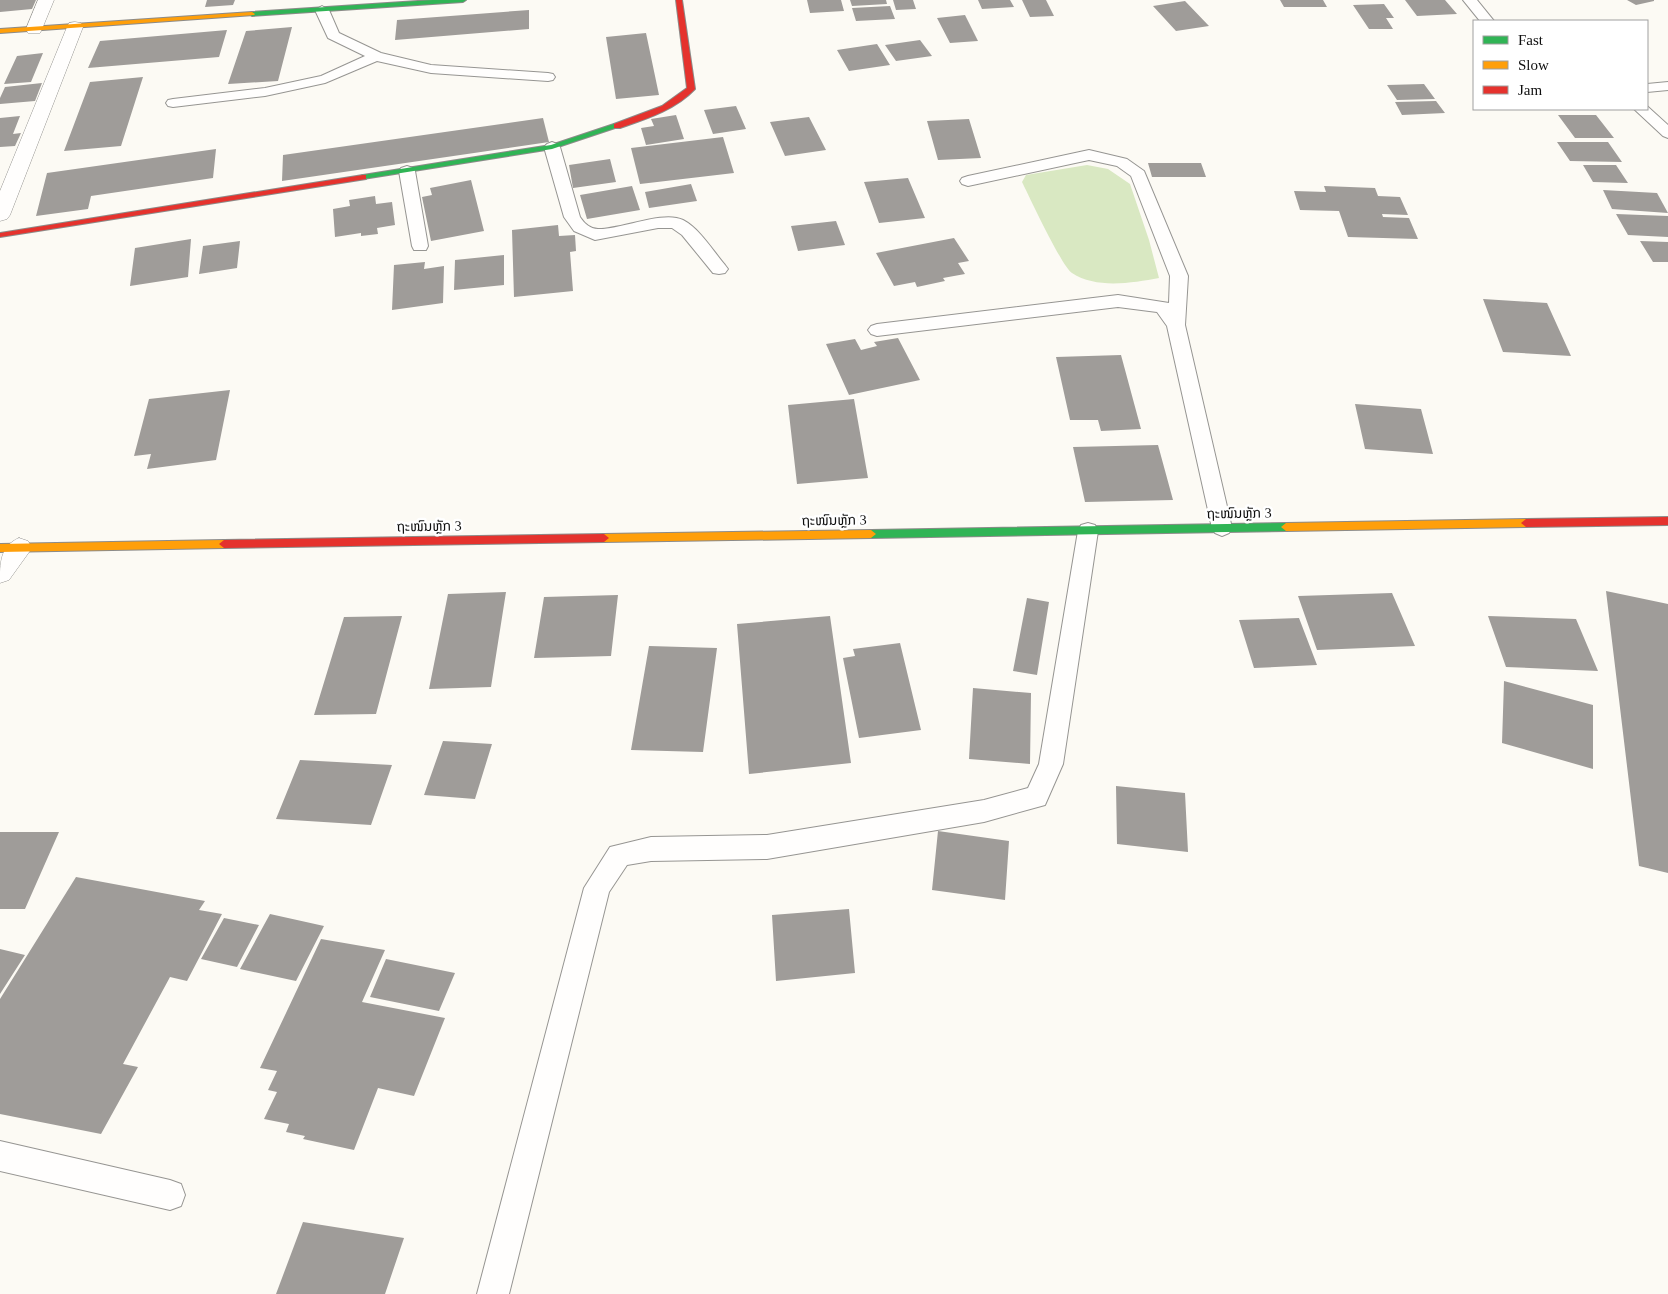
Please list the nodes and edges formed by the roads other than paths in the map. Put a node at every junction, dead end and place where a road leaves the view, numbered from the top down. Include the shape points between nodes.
1 (46, 0) edge
2 (463, 0) edge
3 (679, 0) edge
4 (1470, 0) edge
5 (322, 10) junction
6 (1486, 20) edge
7 (74, 26) junction
8 (34, 28) junction
9 (0, 31) edge
10 (376, 56) junction
11 (548, 77) dead end
12 (1668, 86) edge
13 (1648, 88) edge
14 (173, 103) dead end
15 (1642, 110) edge
16 (1668, 133) edge
17 (552, 147) junction
18 (407, 170) junction
19 (968, 181) dead end
20 (0, 215) edge
21 (0, 235) edge
22 (420, 246) dead end
23 (719, 269) dead end
24 (1176, 325) junction
25 (877, 330) dead end
26 (1668, 521) edge
27 (1222, 528) junction
28 (1088, 530) junction
29 (9, 548) edge
30 (0, 573) edge
31 (0, 1156) edge
32 (170, 1195) dead end
33 (493, 1294) edge

1 - 8 street
2 - 5 street
3 - 17 street via 691,89 678,101 654,114
4 - 6 lane
5 - 7 street
5 - 10 lane via 333,35
7 - 8 street
7 - 20 street
8 - 9 street
10 - 11 lane via 431,69
10 - 14 lane via 325,79 265,92
12 - 13 lane
15 - 16 lane
17 - 18 street
17 - 23 lane via 572,217 580,228 595,235 658,223 676,223 688,232
18 - 21 street
18 - 22 lane
19 - 24 lane via 1088,155 1122,162 1138,174 1179,276
24 - 25 lane via 1163,308 1118,301
24 - 27 lane
26 - 27 street, ຖະໜົນຫຼັກ 3
27 - 28 street, ຖະໜົນຫຼັກ 3
28 - 29 street, ຖະໜົນຫຼັກ 3
28 - 33 lane via 1051,764 1036,797 984,811 768,847 651,849 619,855 597,888
29 - 30 street
31 - 32 lane

